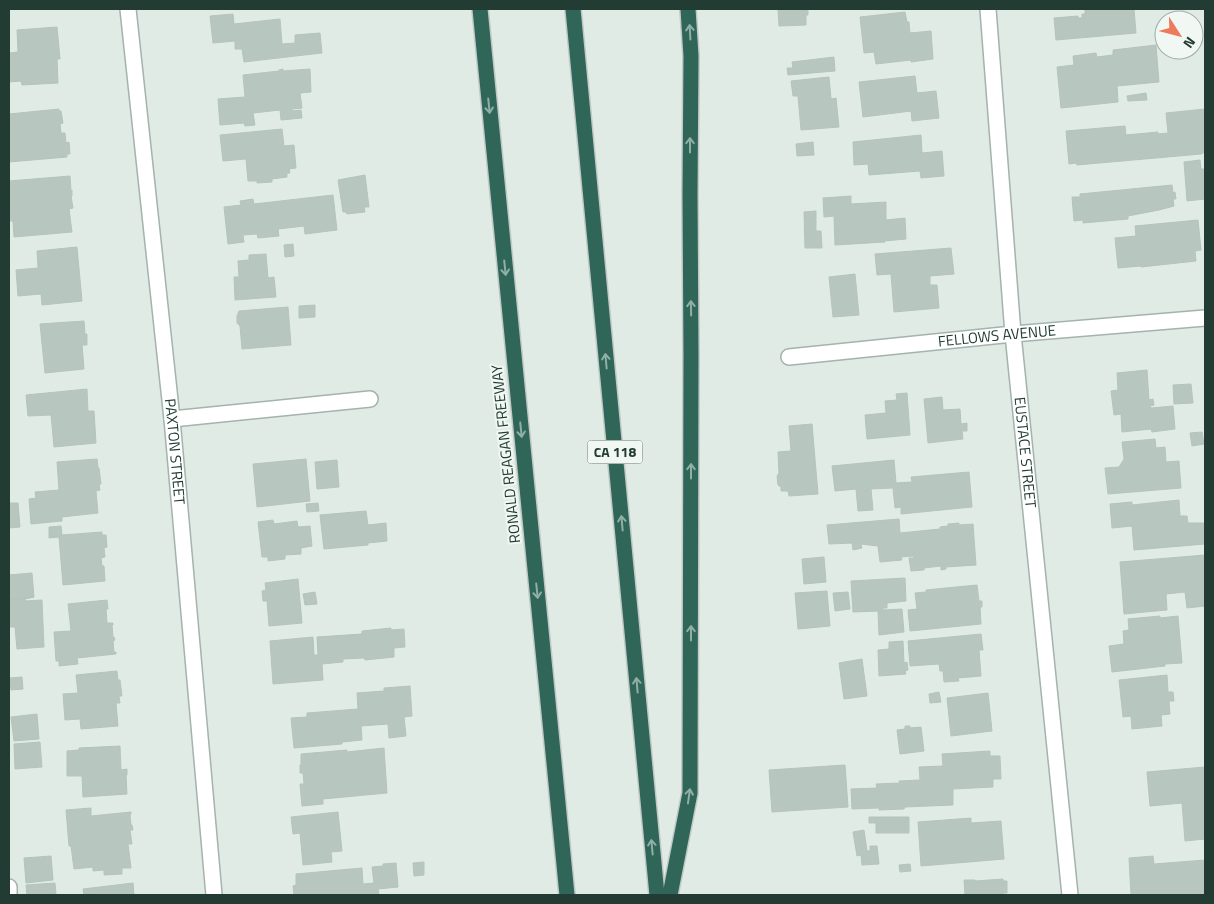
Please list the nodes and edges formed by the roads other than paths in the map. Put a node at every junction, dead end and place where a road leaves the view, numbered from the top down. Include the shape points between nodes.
1 (128, 9) edge
2 (474, 9) edge
3 (480, 9) edge
4 (572, 9) edge
5 (688, 9) edge
6 (988, 9) edge
7 (484, 58) junction
8 (1205, 318) edge
9 (1014, 334) junction
10 (789, 357) dead end
11 (370, 399) dead end
12 (172, 419) junction
13 (9, 887) edge
14 (10, 895) edge
15 (214, 895) edge
16 (567, 895) edge
17 (657, 895) edge
18 (670, 895) edge
19 (1070, 895) edge

1 - 12 street, PAXTON STREET
2 - 7 highway
3 - 7 highway, RONALD REAGAN FREEWAY
17 -> 4 highway, CA 118
18 -> 5 highway via 690,793 692,355
6 - 9 street, EUSTACE STREET
7 -> 16 highway, RONALD REAGAN FREEWAY
8 - 9 street, FELLOWS AVENUE
9 - 10 street, FELLOWS AVENUE
9 - 19 street, EUSTACE STREET
11 - 12 street
12 - 15 street, PAXTON STREET
13 - 14 street

